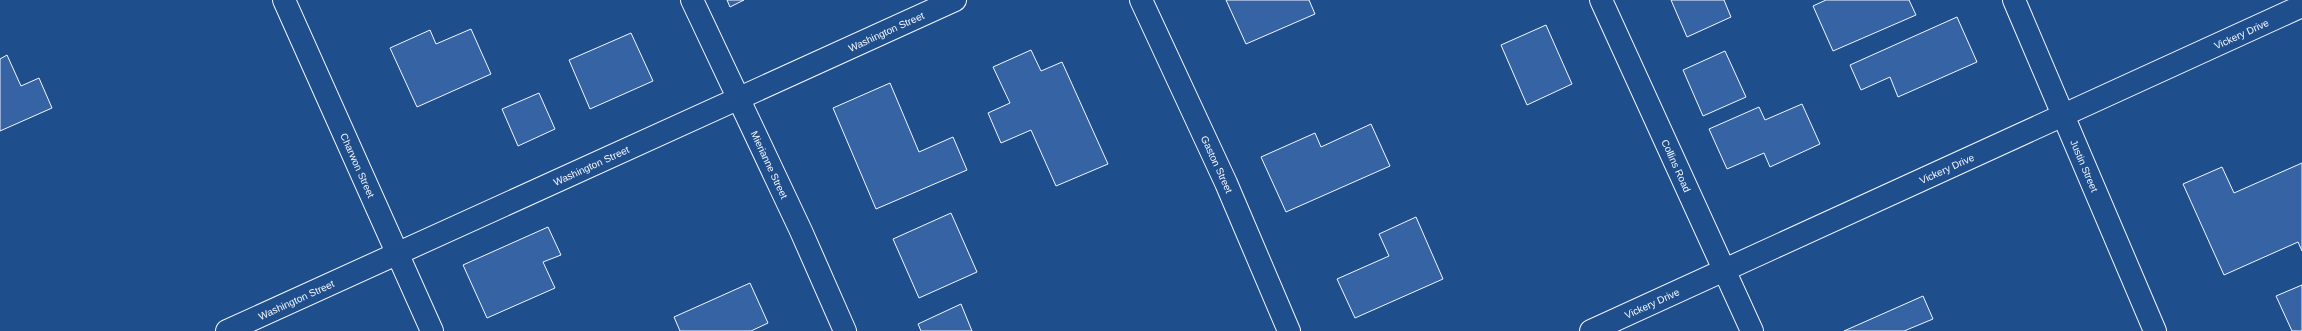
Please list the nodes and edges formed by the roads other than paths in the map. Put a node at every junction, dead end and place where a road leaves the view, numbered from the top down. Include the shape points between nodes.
1 (284, 0) edge
2 (692, 0) edge
3 (955, 0) edge
4 (1141, 0) edge
5 (1601, 0) edge
6 (2014, 0) edge
7 (2302, 6) edge
8 (738, 99) junction
9 (2063, 116) junction
10 (398, 254) junction
11 (1724, 270) junction
12 (227, 331) edge
13 (432, 331) edge
14 (845, 331) edge
15 (1289, 331) edge
16 (1591, 331) edge
17 (1752, 331) edge
18 (2156, 331) edge

1 - 10 street, Charwon Street
2 - 8 street, Mierianne Street
3 - 8 street, Washington Street
4 - 15 street, Gaston Street via 1226,183
5 - 11 street, Collins Road
6 - 9 street, Justin Street
7 - 9 street, Vickery Drive
8 - 10 street, Washington Street
8 - 14 street, Mierianne Street
9 - 11 street, Vickery Drive
9 - 18 street, Justin Street
10 - 12 street, Washington Street
10 - 13 street, Charwon Street
11 - 16 street, Vickery Drive
11 - 17 street, Collins Road

